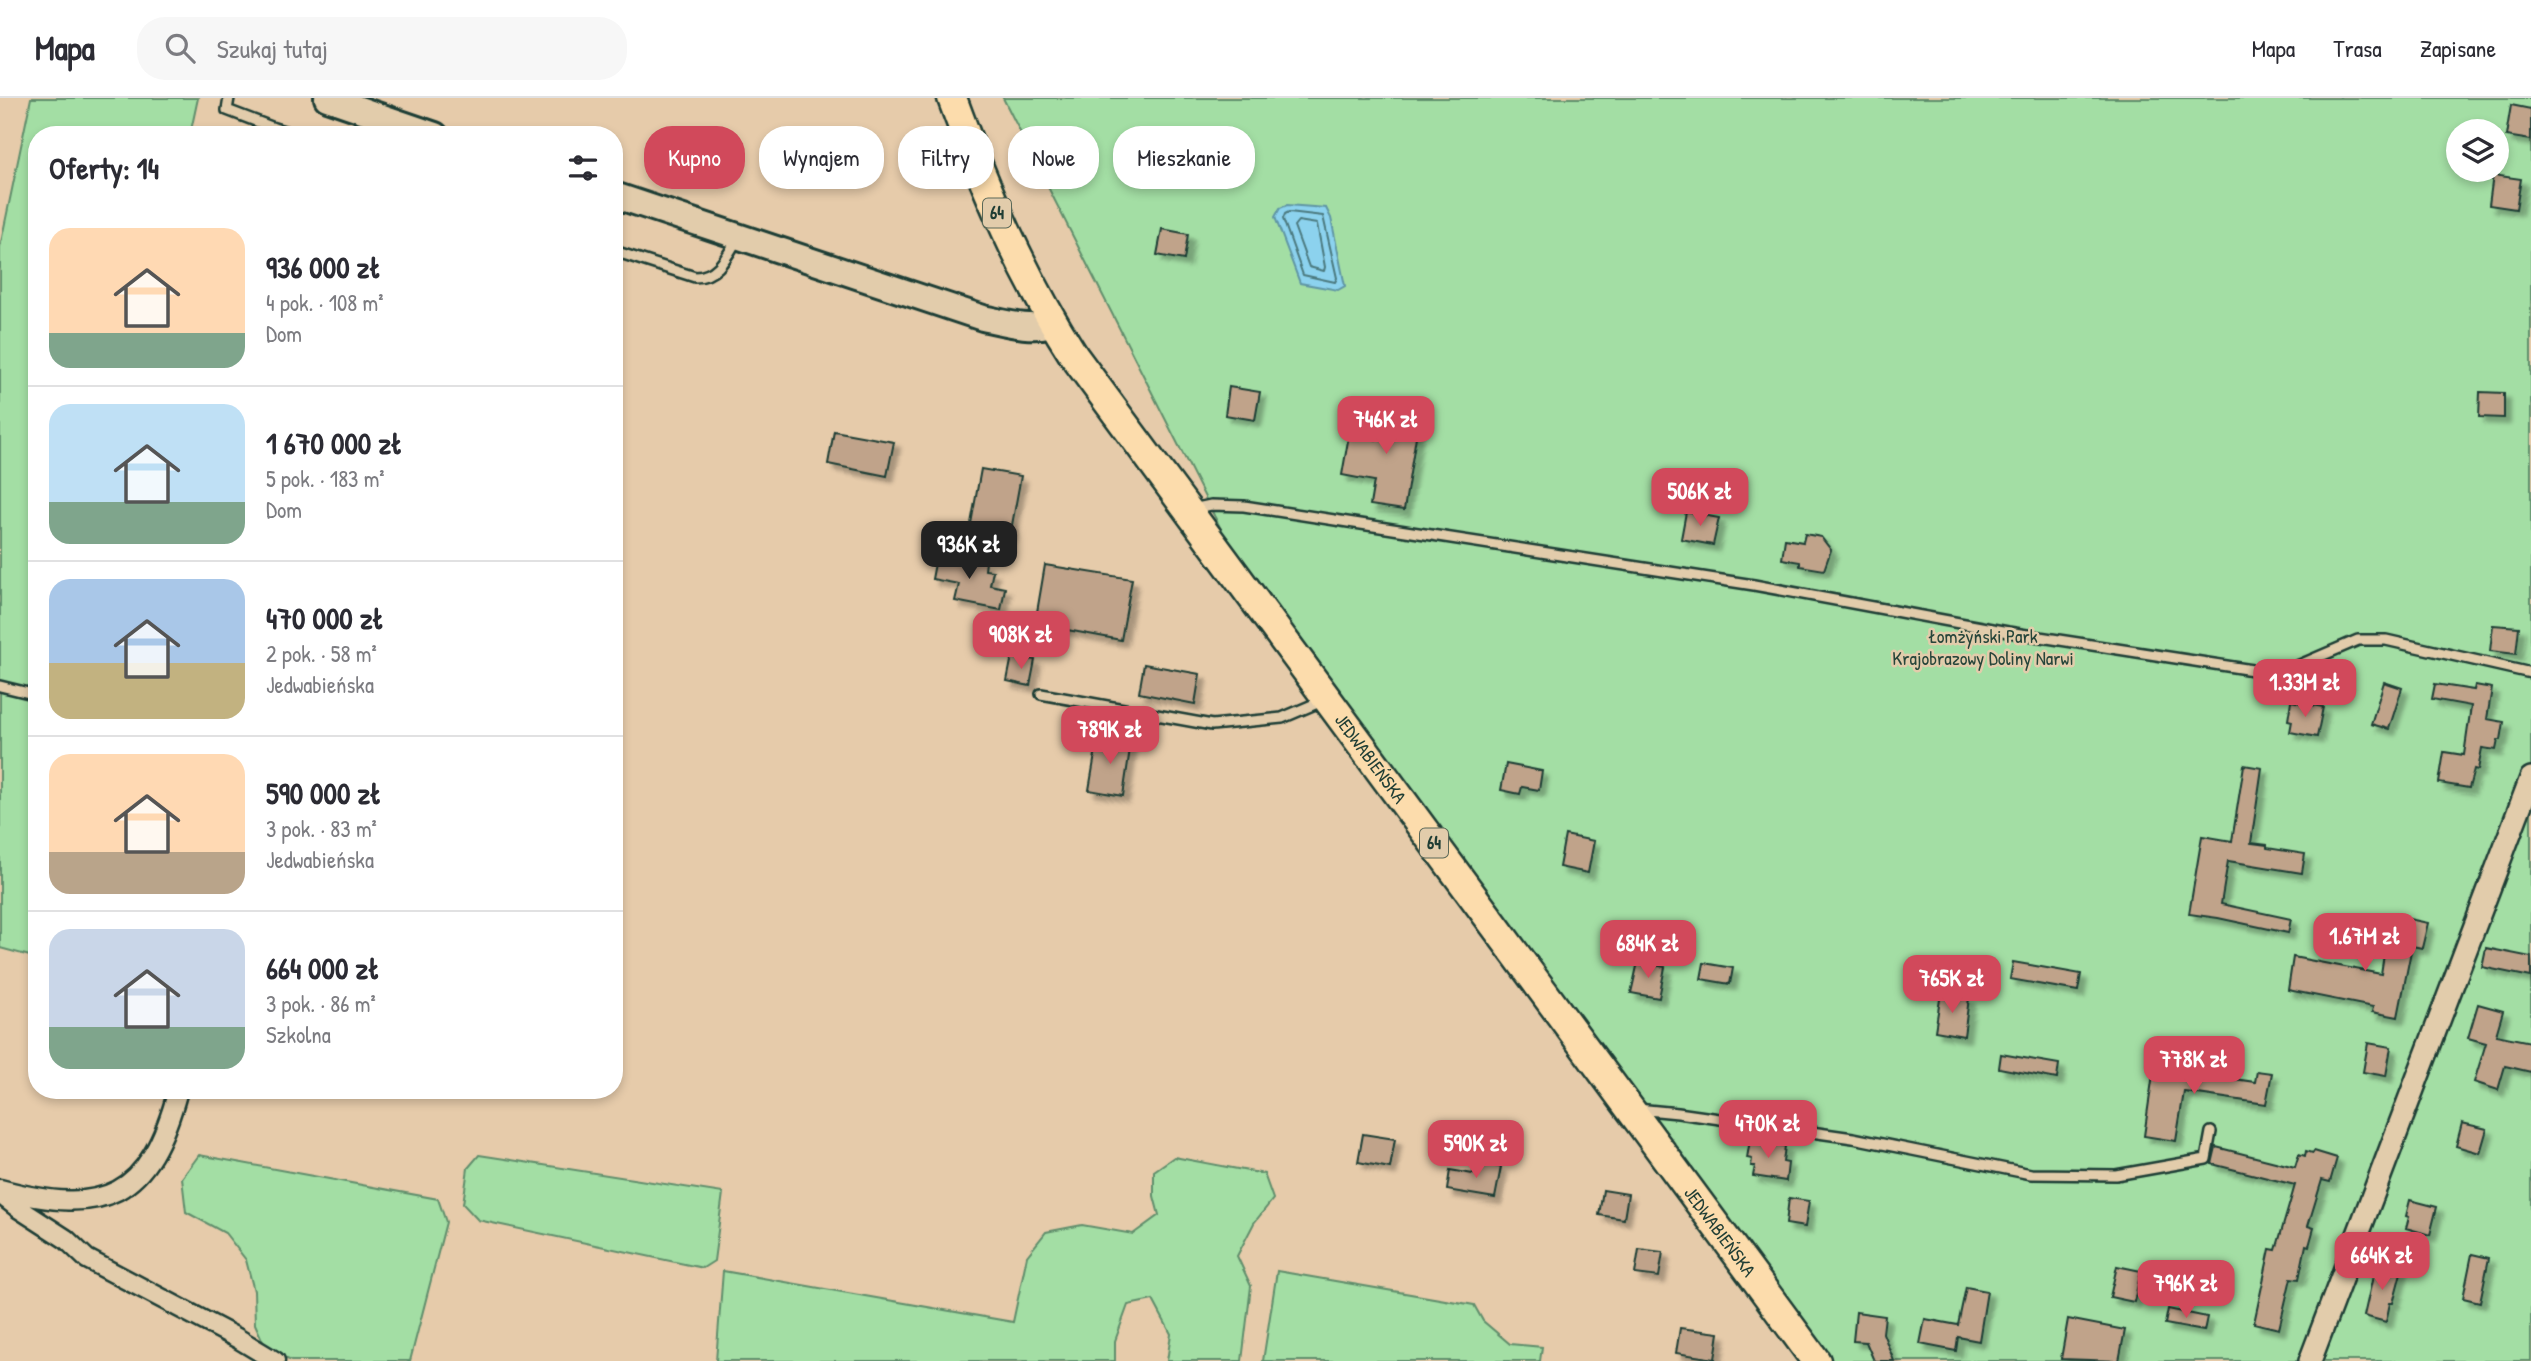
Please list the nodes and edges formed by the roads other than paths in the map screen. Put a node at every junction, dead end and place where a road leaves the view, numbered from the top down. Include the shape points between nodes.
1 (229, 98) edge
2 (327, 98) edge
3 (951, 98) edge
4 (262, 126) edge
5 (385, 126) edge
6 (623, 198) edge
7 (739, 237) junction
8 (623, 254) edge
9 (1053, 324) junction
10 (1187, 510) junction
11 (2531, 673) edge
12 (0, 686) edge
13 (28, 693) edge
14 (1041, 694) dead end
15 (1326, 698) junction
16 (2531, 778) edge
17 (175, 1099) edge
18 (1632, 1109) junction
19 (2211, 1132) dead end
20 (0, 1191) edge
21 (2312, 1356) edge
22 (275, 1361) edge
23 (1816, 1361) edge

1 - 4 lane via 227,110
2 - 5 main road
3 - 9 main road, 64 via 1003,227
6 - 7 main road
7 - 8 lane via 718,269 703,277
7 - 9 main road via 983,318 1018,326
9 - 10 main road, JEDWABIEŃSKA / 64
10 - 11 lane via 1244,506 1740,583 2008,632 2272,673 2358,640 2386,640
10 - 15 main road, JEDWABIEŃSKA / 64
12 - 13 lane
14 - 15 lane via 1212,724 1282,718
15 - 18 main road, JEDWABIEŃSKA / 64
16 - 21 street
17 - 20 street via 160,1144 143,1170 122,1188 98,1199 74,1202
18 - 19 lane via 1853,1138 2032,1174 2116,1175 2206,1159
18 - 23 main road, JEDWABIEŃSKA / 64
20 - 22 street via 87,1259

